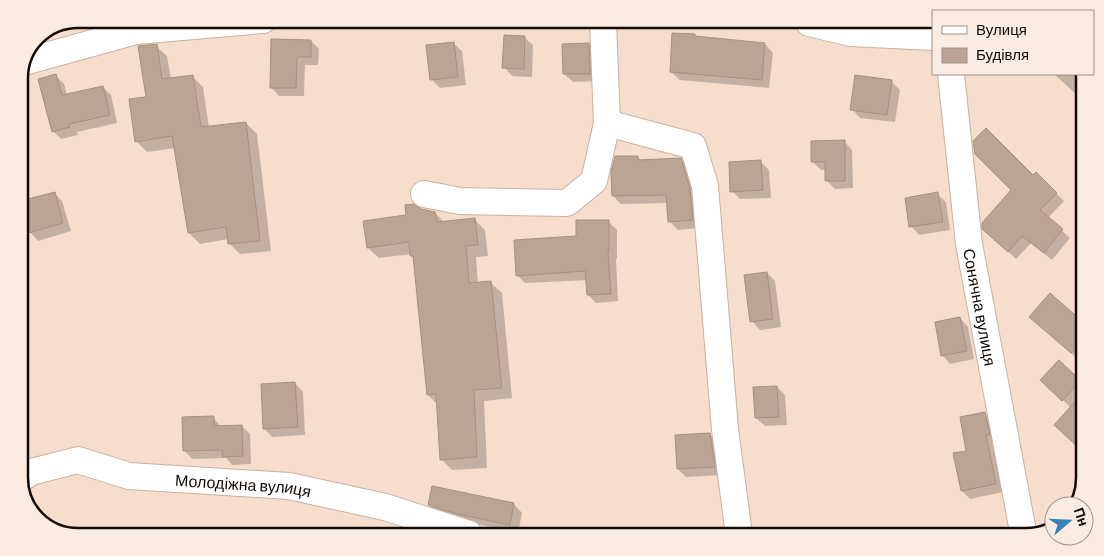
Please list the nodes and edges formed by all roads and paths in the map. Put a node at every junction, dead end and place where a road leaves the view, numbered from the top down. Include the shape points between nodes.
1 (171, 28) edge
2 (603, 28) edge
3 (829, 28) edge
4 (932, 37) edge
5 (30, 60) edge
6 (951, 75) edge
7 (607, 123) junction
8 (424, 194) dead end
9 (28, 474) edge
10 (451, 528) edge
11 (739, 528) edge
12 (1022, 528) edge

1 - 5 street via 136,31
2 - 7 street
3 - 4 street via 851,34
6 - 12 street, Сонячна вулиця via 969,244
7 - 8 street via 594,181 567,202 460,201
7 - 11 street via 694,146 705,186 725,429
9 - 10 street, Молодіжна вулиця via 78,460 129,476 289,486 385,506

